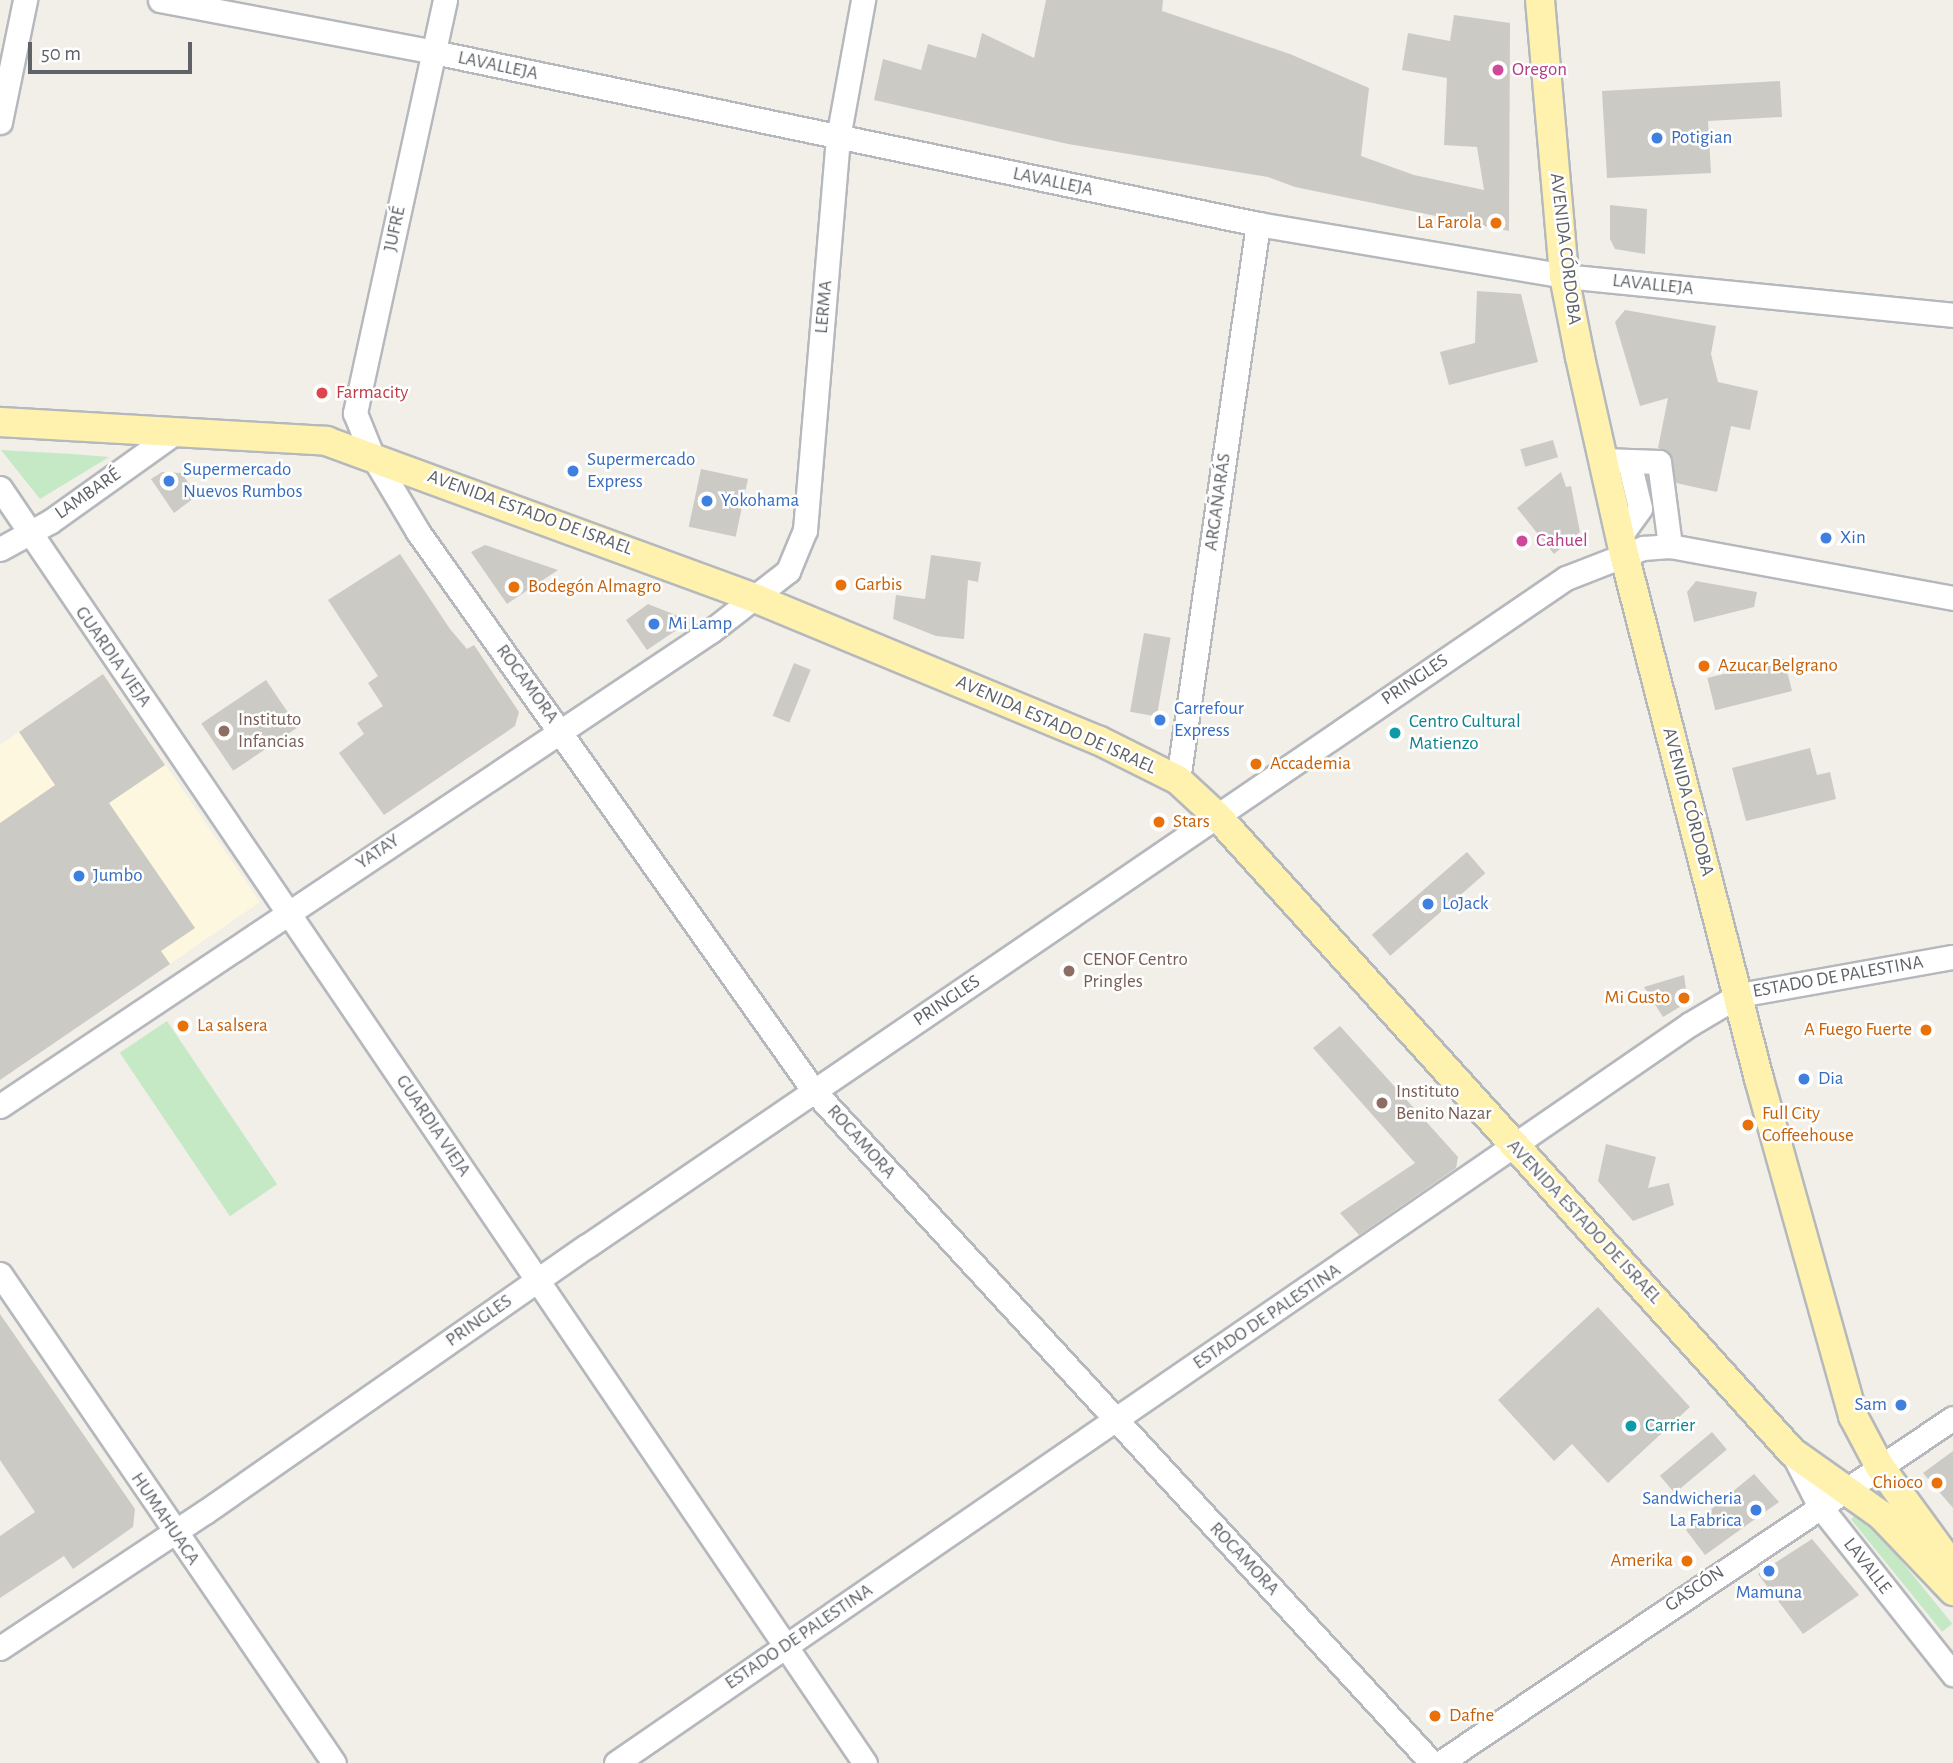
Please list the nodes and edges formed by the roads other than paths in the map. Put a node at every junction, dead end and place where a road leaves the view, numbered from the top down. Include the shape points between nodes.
1 (25, 0) edge
2 (160, 0) edge
3 (445, 0) edge
4 (863, 0) edge
5 (1540, 0) edge
6 (434, 52) junction
7 (0, 122) edge
8 (838, 138) junction
9 (1258, 224) junction
10 (1564, 276) junction
11 (1953, 315) edge
12 (0, 422) edge
13 (173, 434) junction
14 (372, 455) junction
15 (1616, 461) junction
16 (0, 488) edge
17 (29, 531) junction
18 (1622, 545) junction
19 (1670, 546) junction
20 (0, 549) edge
21 (1953, 598) edge
22 (757, 599) junction
23 (560, 730) junction
24 (1178, 780) junction
25 (1217, 816) junction
26 (289, 911) junction
27 (1953, 957) edge
28 (1738, 995) junction
29 (814, 1091) junction
30 (0, 1106) edge
31 (1514, 1146) junction
32 (0, 1274) edge
33 (536, 1281) junction
34 (1953, 1418) edge
35 (1116, 1421) junction
36 (1792, 1452) junction
37 (1880, 1467) junction
38 (1847, 1488) junction
39 (1819, 1505) junction
40 (174, 1533) junction
41 (1953, 1567) edge
42 (1953, 1591) edge
43 (785, 1646) junction
44 (0, 1648) edge
45 (1953, 1674) edge
46 (334, 1763) edge
47 (616, 1763) edge
48 (865, 1763) edge
49 (1432, 1763) edge
50 (1440, 1763) edge

1 - 7 street
2 - 6 street, LAVALLEJA
3 - 6 street, JUFRÉ
4 - 8 street, LERMA
5 - 10 main road, AVENIDA CÓRDOBA
6 - 8 street, LAVALLEJA
6 - 14 street, JUFRÉ via 355,413
8 - 9 street, LAVALLEJA
8 - 22 street, LERMA via 805,530 788,572
9 - 10 street, LAVALLEJA
9 - 24 street, ARGAÑARÁS
10 - 11 street, LAVALLEJA
10 - 15 main road, AVENIDA CÓRDOBA
12 - 13 main road, AVENIDA ESTADO DE ISRAEL
13 - 14 main road, AVENIDA ESTADO DE ISRAEL via 326,441
13 - 17 street, LAMBARÉ via 51,521
14 - 22 main road, AVENIDA ESTADO DE ISRAEL
14 - 23 street, ROCAMORA via 418,532
15 - 18 main road, AVENIDA CÓRDOBA
15 - 19 street via 1659,462
16 - 17 street, GUARDIA VIEJA
17 - 20 street, LAMBARÉ
17 - 26 street, GUARDIA VIEJA
18 - 19 street, PRINGLES
18 - 25 street, PRINGLES via 1544,592
18 - 28 main road, AVENIDA CÓRDOBA
19 - 21 street, PRINGLES
22 - 23 street, YATAY
22 - 24 main road, AVENIDA ESTADO DE ISRAEL via 1098,740
23 - 26 street, YATAY
23 - 29 street, ROCAMORA
24 - 25 main road, AVENIDA ESTADO DE ISRAEL
25 - 29 street, PRINGLES
25 - 31 main road, AVENIDA ESTADO DE ISRAEL
26 - 30 street, YATAY
26 - 33 street, GUARDIA VIEJA
27 - 28 street, ESTADO DE PALESTINA
28 - 31 street, ESTADO DE PALESTINA
28 - 37 main road, AVENIDA CÓRDOBA via 1853,1416
29 - 33 street, PRINGLES
29 - 35 street, ROCAMORA
31 - 35 street, ESTADO DE PALESTINA
31 - 36 main road, AVENIDA ESTADO DE ISRAEL
32 - 40 street, HUMAHUACA
33 - 40 street, PRINGLES
33 - 43 street, GUARDIA VIEJA
34 - 37 street, GASCÓN
35 - 43 street, ESTADO DE PALESTINA
35 - 49 street, ROCAMORA
36 - 38 main road, AVENIDA ESTADO DE ISRAEL
36 - 39 street, LAVALLE
37 - 38 street, GASCÓN
37 - 41 main road, AVENIDA CÓRDOBA
38 - 39 street, GASCÓN
38 - 42 main road via 1881,1515
39 - 45 street, LAVALLE
39 - 50 street, GASCÓN
40 - 44 street, PRINGLES
40 - 46 street, HUMAHUACA
43 - 47 street, ESTADO DE PALESTINA
43 - 48 street, GUARDIA VIEJA

